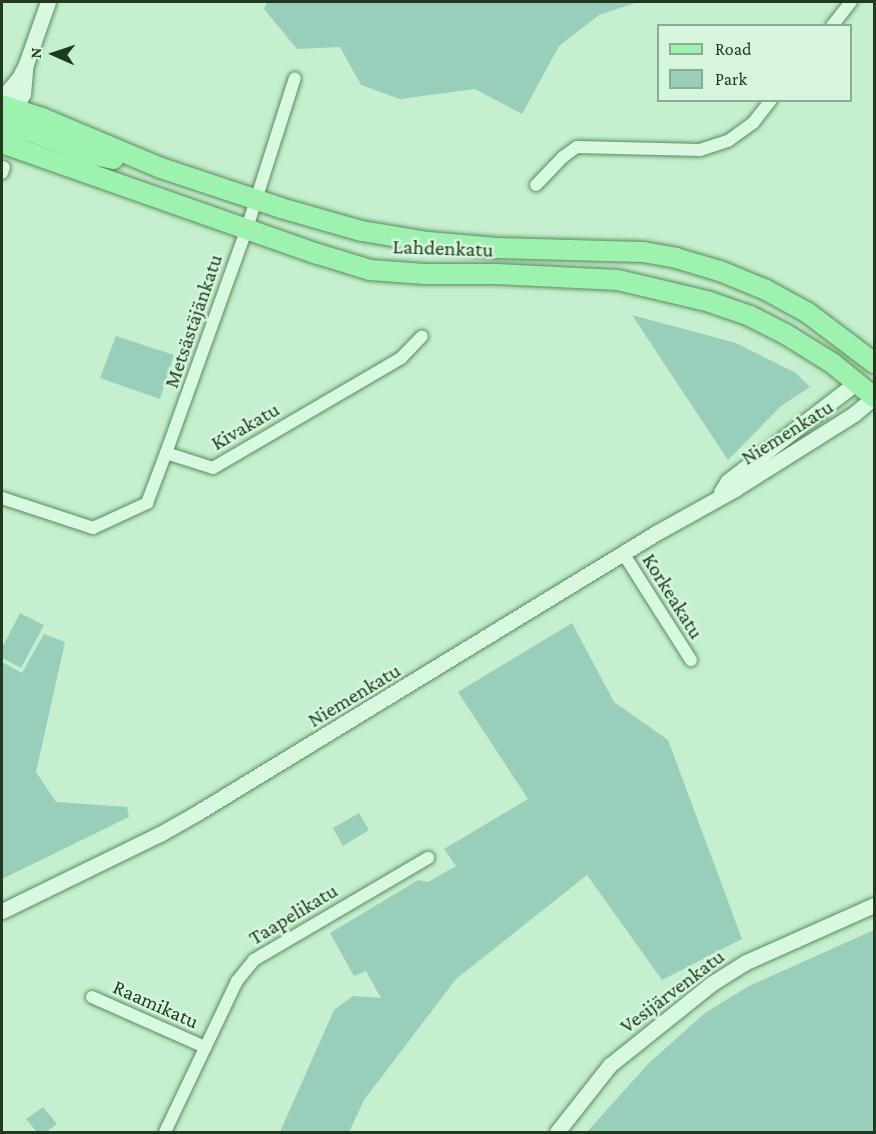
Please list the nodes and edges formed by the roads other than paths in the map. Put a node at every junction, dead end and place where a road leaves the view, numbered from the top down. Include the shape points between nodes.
1 (48, 2) edge
2 (851, 2) edge
3 (834, 24) edge
4 (295, 78) dead end
5 (769, 102) edge
6 (4, 120) edge
7 (536, 185) dead end
8 (256, 200) junction
9 (247, 228) junction
10 (422, 336) dead end
11 (874, 363) edge
12 (857, 382) junction
13 (874, 397) edge
14 (166, 453) junction
15 (718, 497) junction
16 (2, 498) edge
17 (623, 553) junction
18 (691, 660) dead end
19 (428, 858) dead end
20 (874, 905) edge
21 (2, 911) edge
22 (92, 997) dead end
23 (205, 1047) junction
24 (165, 1132) edge
25 (557, 1132) edge

1 - 6 street via 26,63 23,94
2 - 3 street
4 - 8 street, Metsästäjänkatu
5 - 7 street via 753,123 728,141 700,150 577,147
6 - 8 main road, Lahdenkatu via 94,155 161,168
6 - 9 main road, Lahdenkatu
8 - 9 street, Metsästäjänkatu
8 - 11 main road, Lahdenkatu via 363,231 428,242 643,252 676,258 766,290 808,313
9 - 12 main road, Lahdenkatu via 370,270 618,280 666,290 750,316 832,363
9 - 14 street, Metsästäjänkatu
10 - 14 street, Kivakatu via 401,358 213,468
12 - 13 main road, Lahdenkatu
12 - 15 street, Niemenkatu via 728,481
13 - 15 street, Niemenkatu via 854,414
14 - 16 street via 147,503 93,528
15 - 17 street, Niemenkatu
17 - 18 street, Korkeakatu
17 - 21 street, Niemenkatu via 169,829
19 - 23 street, Taapelikatu via 254,960 237,981
20 - 25 street, Vesijärvenkatu via 746,962 711,984 610,1065
22 - 23 street, Raamikatu
23 - 24 street, Taapelikatu

